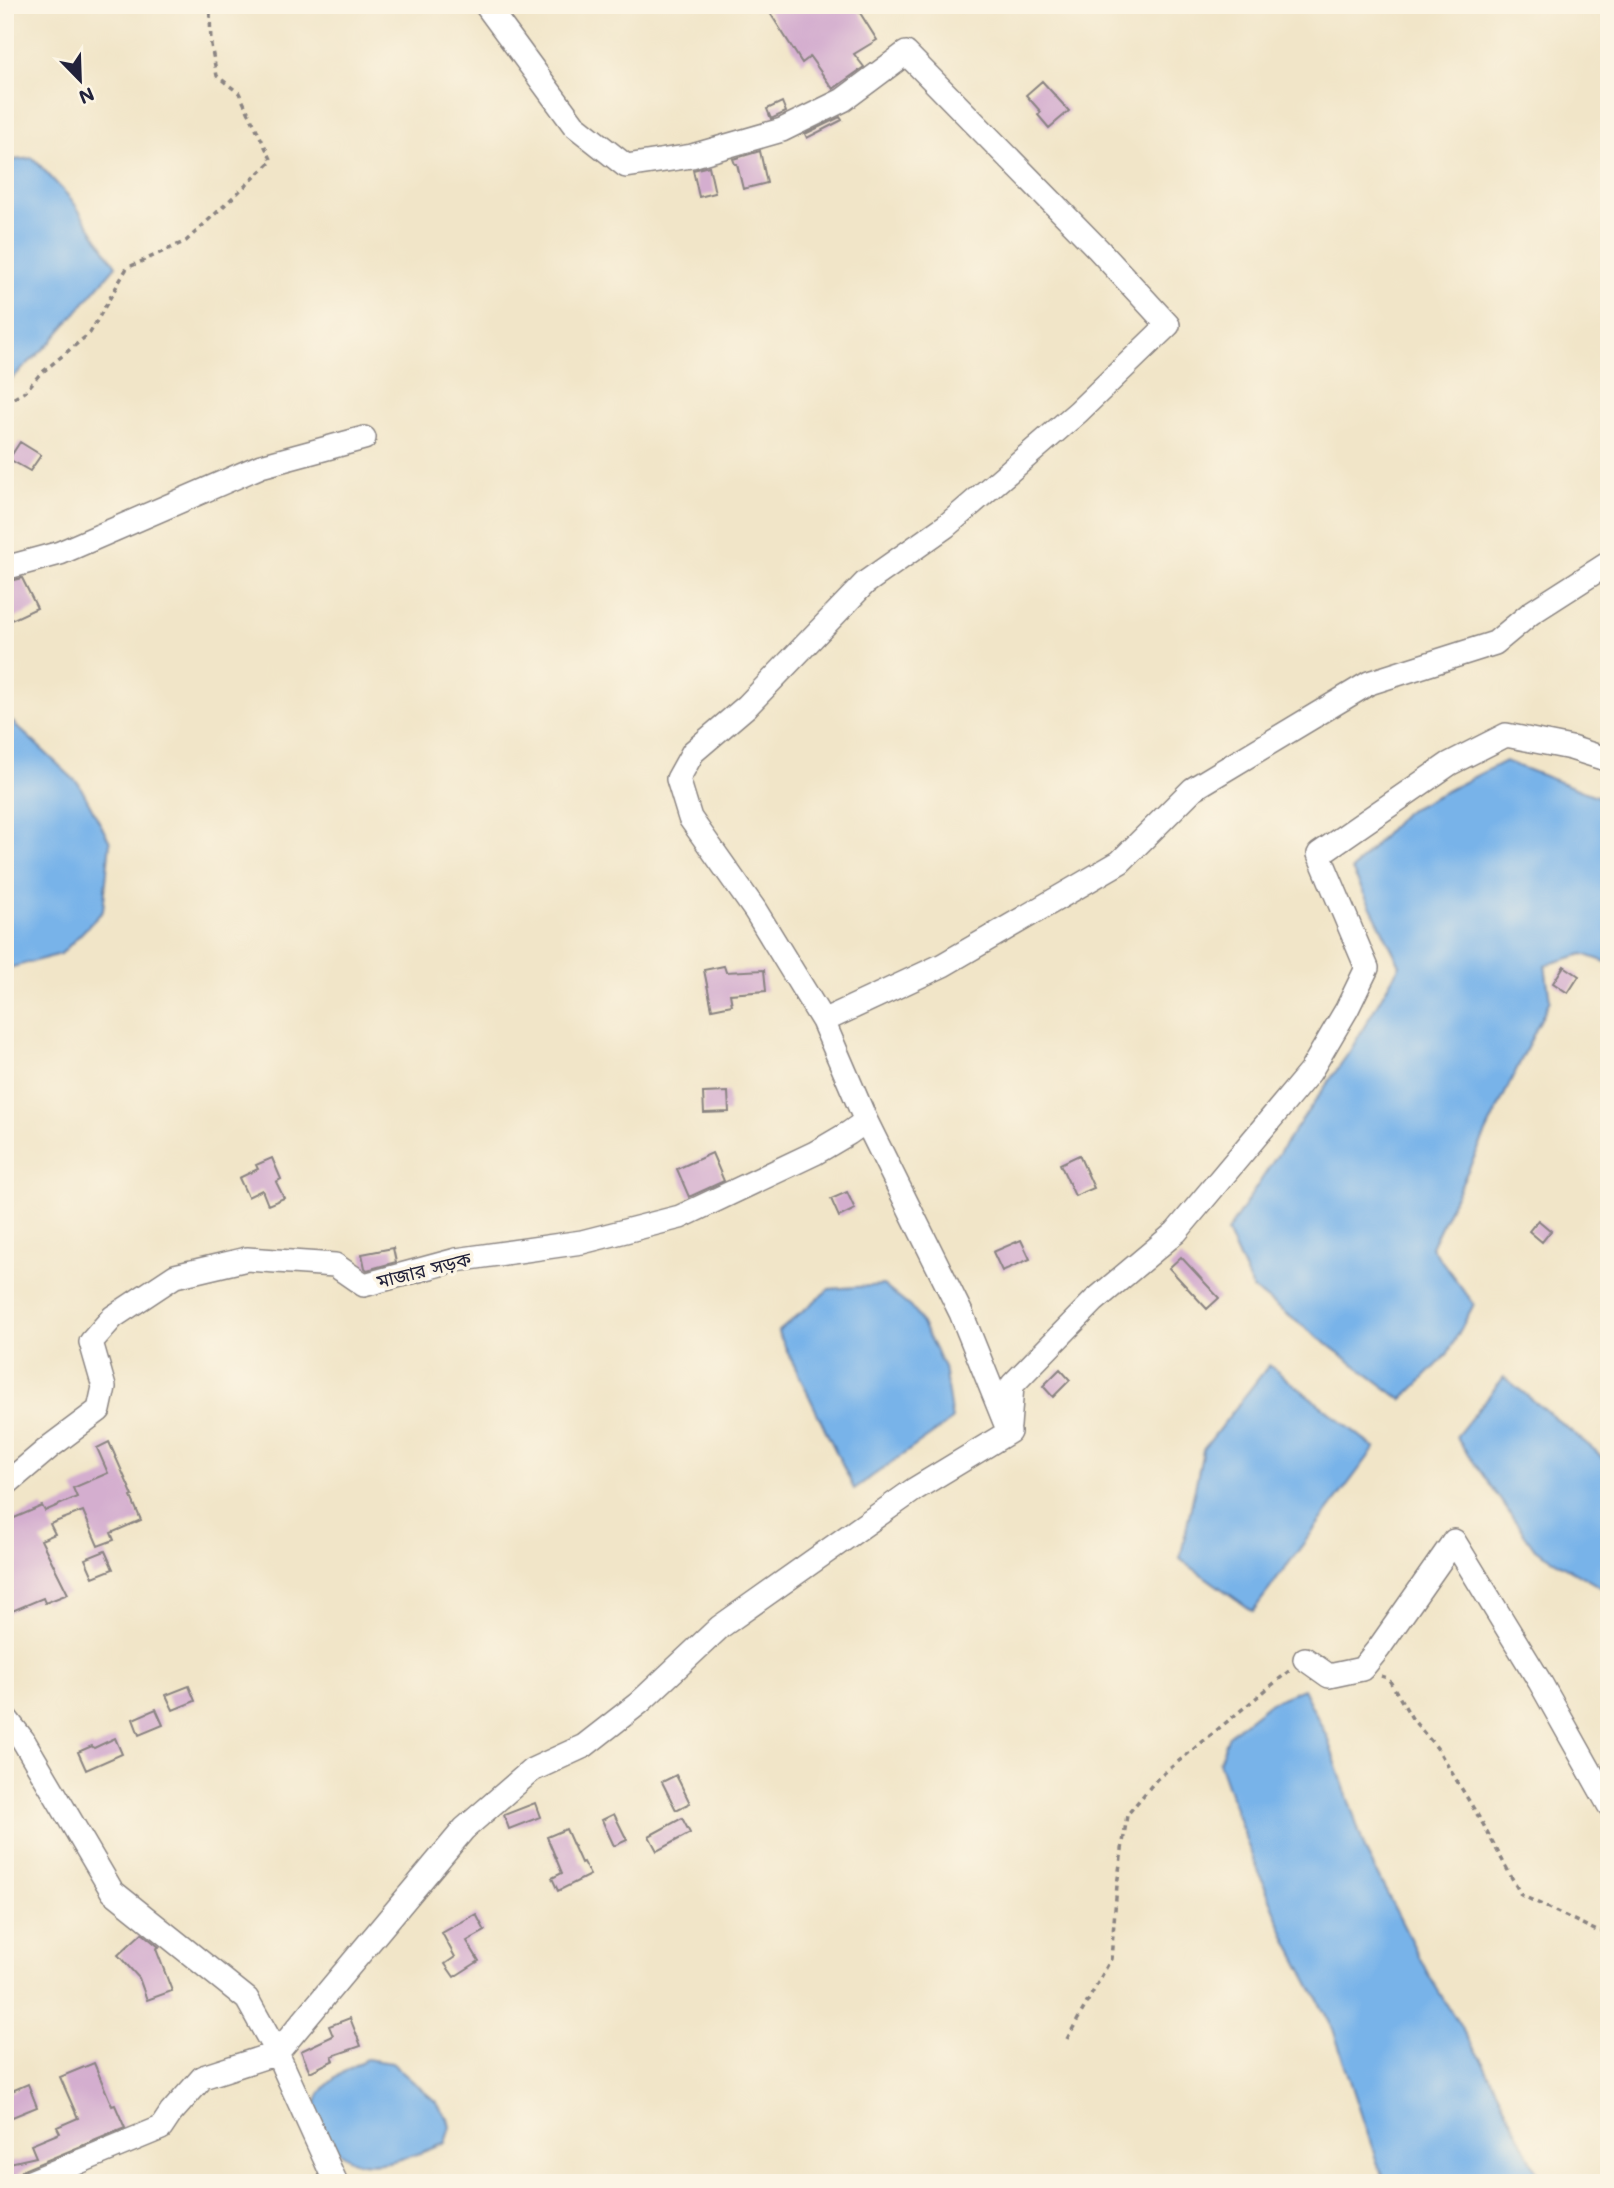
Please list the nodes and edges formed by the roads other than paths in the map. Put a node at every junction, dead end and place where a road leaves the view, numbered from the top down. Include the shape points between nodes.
1 (486, 5) edge
2 (364, 438) dead end
3 (1609, 563) edge
4 (5, 568) edge
5 (1609, 760) edge
6 (823, 1021) junction
7 (866, 1121) junction
8 (1009, 1432) junction
9 (5, 1486) edge
10 (1305, 1659) road end
11 (5, 1717) edge
12 (1609, 1805) edge
13 (277, 2053) junction
14 (27, 2183) edge
15 (336, 2183) edge

1 - 6 street via 574,125 626,166 692,156 782,130 843,100 906,53 1168,325 1078,412 946,526 865,583 747,706 693,752 678,779 690,818 755,909
2 - 4 street via 261,466 60,553
3 - 6 street via 1495,643 1369,683 1193,789 1120,862 943,965
5 - 8 street via 1506,735 1449,764 1318,854 1367,968 1347,1009 1310,1072 1176,1232 1094,1301 1012,1385
6 - 7 street
7 - 8 street via 961,1313
7 - 9 street, মাজার সড়ক via 814,1153 680,1217 582,1242 456,1260 364,1285 335,1265 247,1259 175,1276 113,1317 91,1342 104,1387 99,1410
8 - 13 street via 915,1489 720,1627 639,1703 584,1746 532,1770 464,1829
10 - 12 street via 1329,1676 1362,1669 1454,1541
11 - 13 street via 112,1891 247,1999
13 - 14 street via 202,2077 161,2128
13 - 15 street

